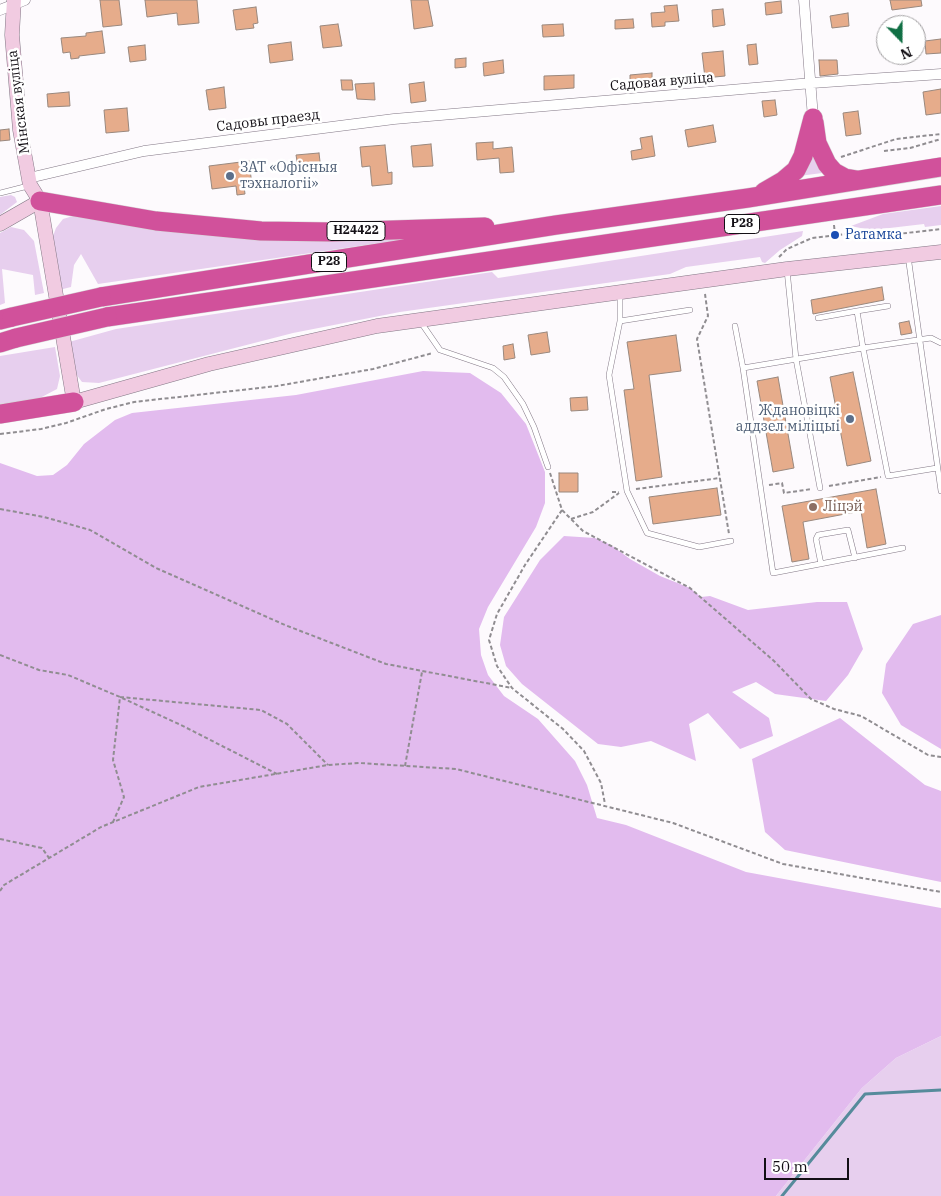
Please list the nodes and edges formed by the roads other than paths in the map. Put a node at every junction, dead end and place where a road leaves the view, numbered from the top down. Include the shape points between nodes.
1 (804, 0) edge
2 (13, 4) edge
3 (941, 74) edge
4 (812, 83) junction
5 (514, 110) joint
6 (813, 118) junction
7 (941, 167) edge
8 (860, 181) junction
9 (33, 188) junction
10 (0, 194) edge
11 (941, 195) edge
12 (748, 198) junction
13 (0, 224) edge
14 (556, 225) junction
15 (941, 253) edge
16 (908, 256) junction
17 (783, 266) junction
18 (620, 292) junction
19 (888, 306) dead end
20 (690, 310) dead end
21 (857, 311) junction
22 (818, 318) dead end
23 (6, 319) edge
24 (418, 319) junction
25 (620, 321) junction
26 (735, 326) dead end
27 (8, 340) edge
28 (919, 340) junction
29 (941, 343) edge
30 (863, 348) junction
31 (796, 359) junction
32 (743, 368) junction
33 (74, 402) junction
34 (0, 414) edge
35 (548, 467) road end
36 (937, 468) junction
37 (820, 488) dead end
38 (941, 491) edge
39 (731, 541) road end
40 (903, 548) dead end
41 (855, 558) junction
42 (821, 564) junction

1 - 4 street
2 - 9 street, Мінская вуліца via 16,94
3 - 4 street, Садовая вуліца
4 - 5 street, Садовая вуліца
4 - 6 street
5 - 9 street, Садовы праезд via 394,119 144,151
6 - 8 highway via 822,156 834,172
6 - 12 highway via 804,156 796,170 767,191
7 - 8 highway, Р28
8 - 12 highway, Р28
9 - 10 lane
9 - 13 street
9 - 14 highway, Н24422 via 156,221 261,231
9 - 33 street, Мінская вуліца
11 - 27 highway, Р28, bridge via 107,317
12 - 14 highway, Р28
14 - 23 highway, Р28, bridge via 102,297
15 - 16 street
16 - 17 street
16 - 28 lane
17 - 18 street
17 - 31 lane
18 - 24 street
18 - 25 lane
19 - 21 lane
20 - 25 lane
21 - 22 lane
21 - 30 lane
24 - 33 street via 292,343
24 - 35 lane via 440,350 493,368 504,377 530,419
25 - 39 lane via 609,375 627,491 647,534 699,546
26 - 32 lane
28 - 29 lane via 931,338
28 - 30 lane
28 - 36 lane
30 - 31 lane
30 - 36 lane via 888,476
31 - 32 lane
31 - 37 lane
32 - 42 lane via 773,573
33 - 34 highway
36 - 38 lane
40 - 41 lane
41 - 42 lane
41 - 42 lane via 848,530 818,535

